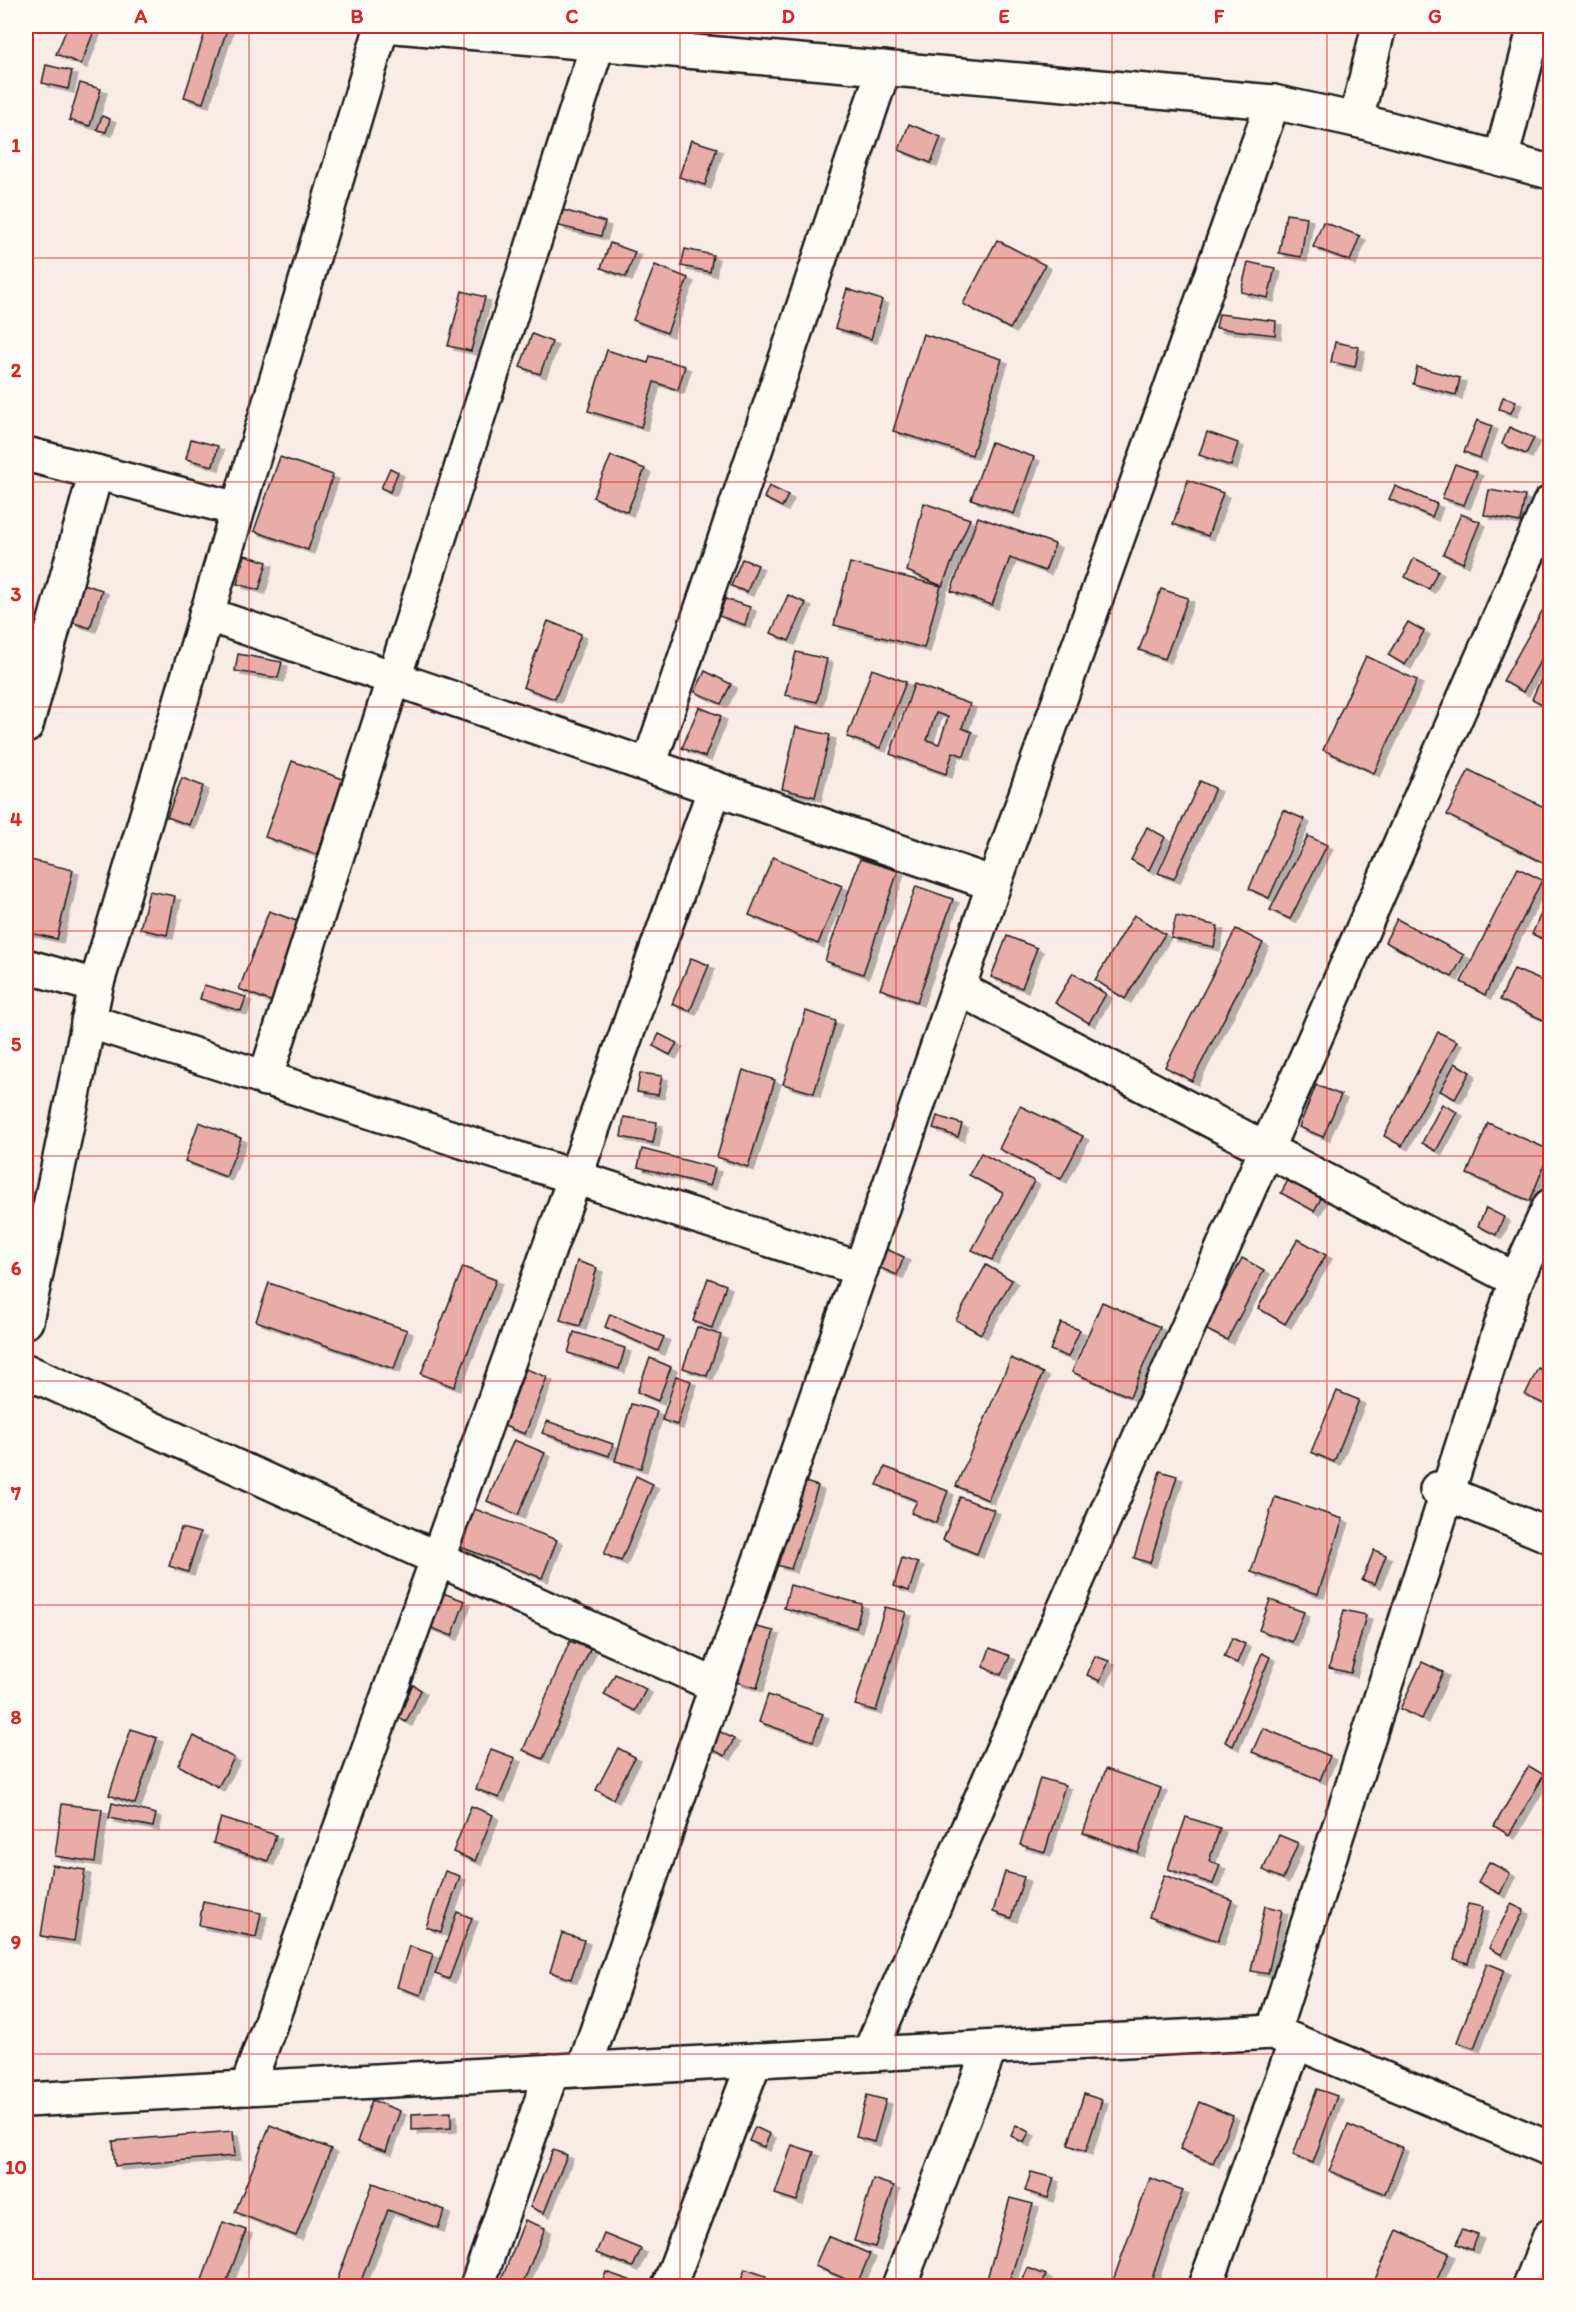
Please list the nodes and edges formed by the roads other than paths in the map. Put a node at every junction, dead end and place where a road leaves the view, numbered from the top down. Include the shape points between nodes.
1 (382, 26) edge
2 (396, 26) edge
3 (401, 26) edge
4 (1379, 26) edge
5 (1535, 26) edge
6 (598, 43) junction
7 (884, 68) junction
8 (1273, 102) junction
9 (1356, 120) junction
10 (1501, 159) junction
11 (1551, 172) edge
12 (26, 454) edge
13 (96, 472) junction
14 (1551, 503) edge
15 (237, 509) junction
16 (206, 614) junction
17 (393, 678) junction
18 (26, 726) edge
19 (649, 765) junction
20 (715, 788) junction
21 (994, 884) junction
22 (26, 966) edge
23 (96, 986) junction
24 (958, 988) junction
25 (88, 1022) junction
26 (265, 1078) junction
27 (1265, 1148) junction
28 (575, 1178) junction
29 (1551, 1206) edge
30 (861, 1269) junction
31 (1516, 1280) junction
32 (26, 1321) edge
33 (26, 1371) edge
34 (1442, 1491) junction
35 (1551, 1536) edge
36 (438, 1558) junction
37 (717, 1686) junction
38 (1284, 2037) junction
39 (990, 2048) junction
40 (869, 2054) junction
41 (755, 2060) junction
42 (584, 2069) junction
43 (552, 2071) junction
44 (248, 2088) junction
45 (26, 2100) edge
46 (1551, 2149) edge
47 (1551, 2236) edge
48 (477, 2286) edge
49 (669, 2286) edge
50 (899, 2286) edge
51 (1205, 2286) edge
52 (1530, 2286) edge

1 - 15 street
2 - 3 street
3 - 6 street
4 - 9 street
5 - 10 street
6 - 7 street
6 - 17 street
7 - 8 street
7 - 19 street
8 - 9 street
8 - 21 street
9 - 10 street
10 - 11 street
12 - 13 street
13 - 15 street
13 - 18 street
14 - 27 street
15 - 16 street
16 - 17 street
16 - 23 street
17 - 19 street
17 - 26 street
19 - 20 street
20 - 21 street
20 - 28 street
21 - 24 street
22 - 23 street
23 - 25 street
24 - 27 street
24 - 30 street
25 - 26 street
25 - 32 street
26 - 28 street
27 - 31 street
27 - 40 street
28 - 30 street
28 - 36 street
29 - 31 street
30 - 37 street
31 - 34 street
33 - 36 street
34 - 35 street
34 - 38 street
36 - 37 street
36 - 44 street
37 - 42 street
38 - 39 street
38 - 46 street
38 - 51 street
39 - 40 street
39 - 50 street
40 - 41 street
41 - 42 street
41 - 49 street
42 - 43 street
43 - 44 street
43 - 48 street
44 - 45 street
47 - 52 street

